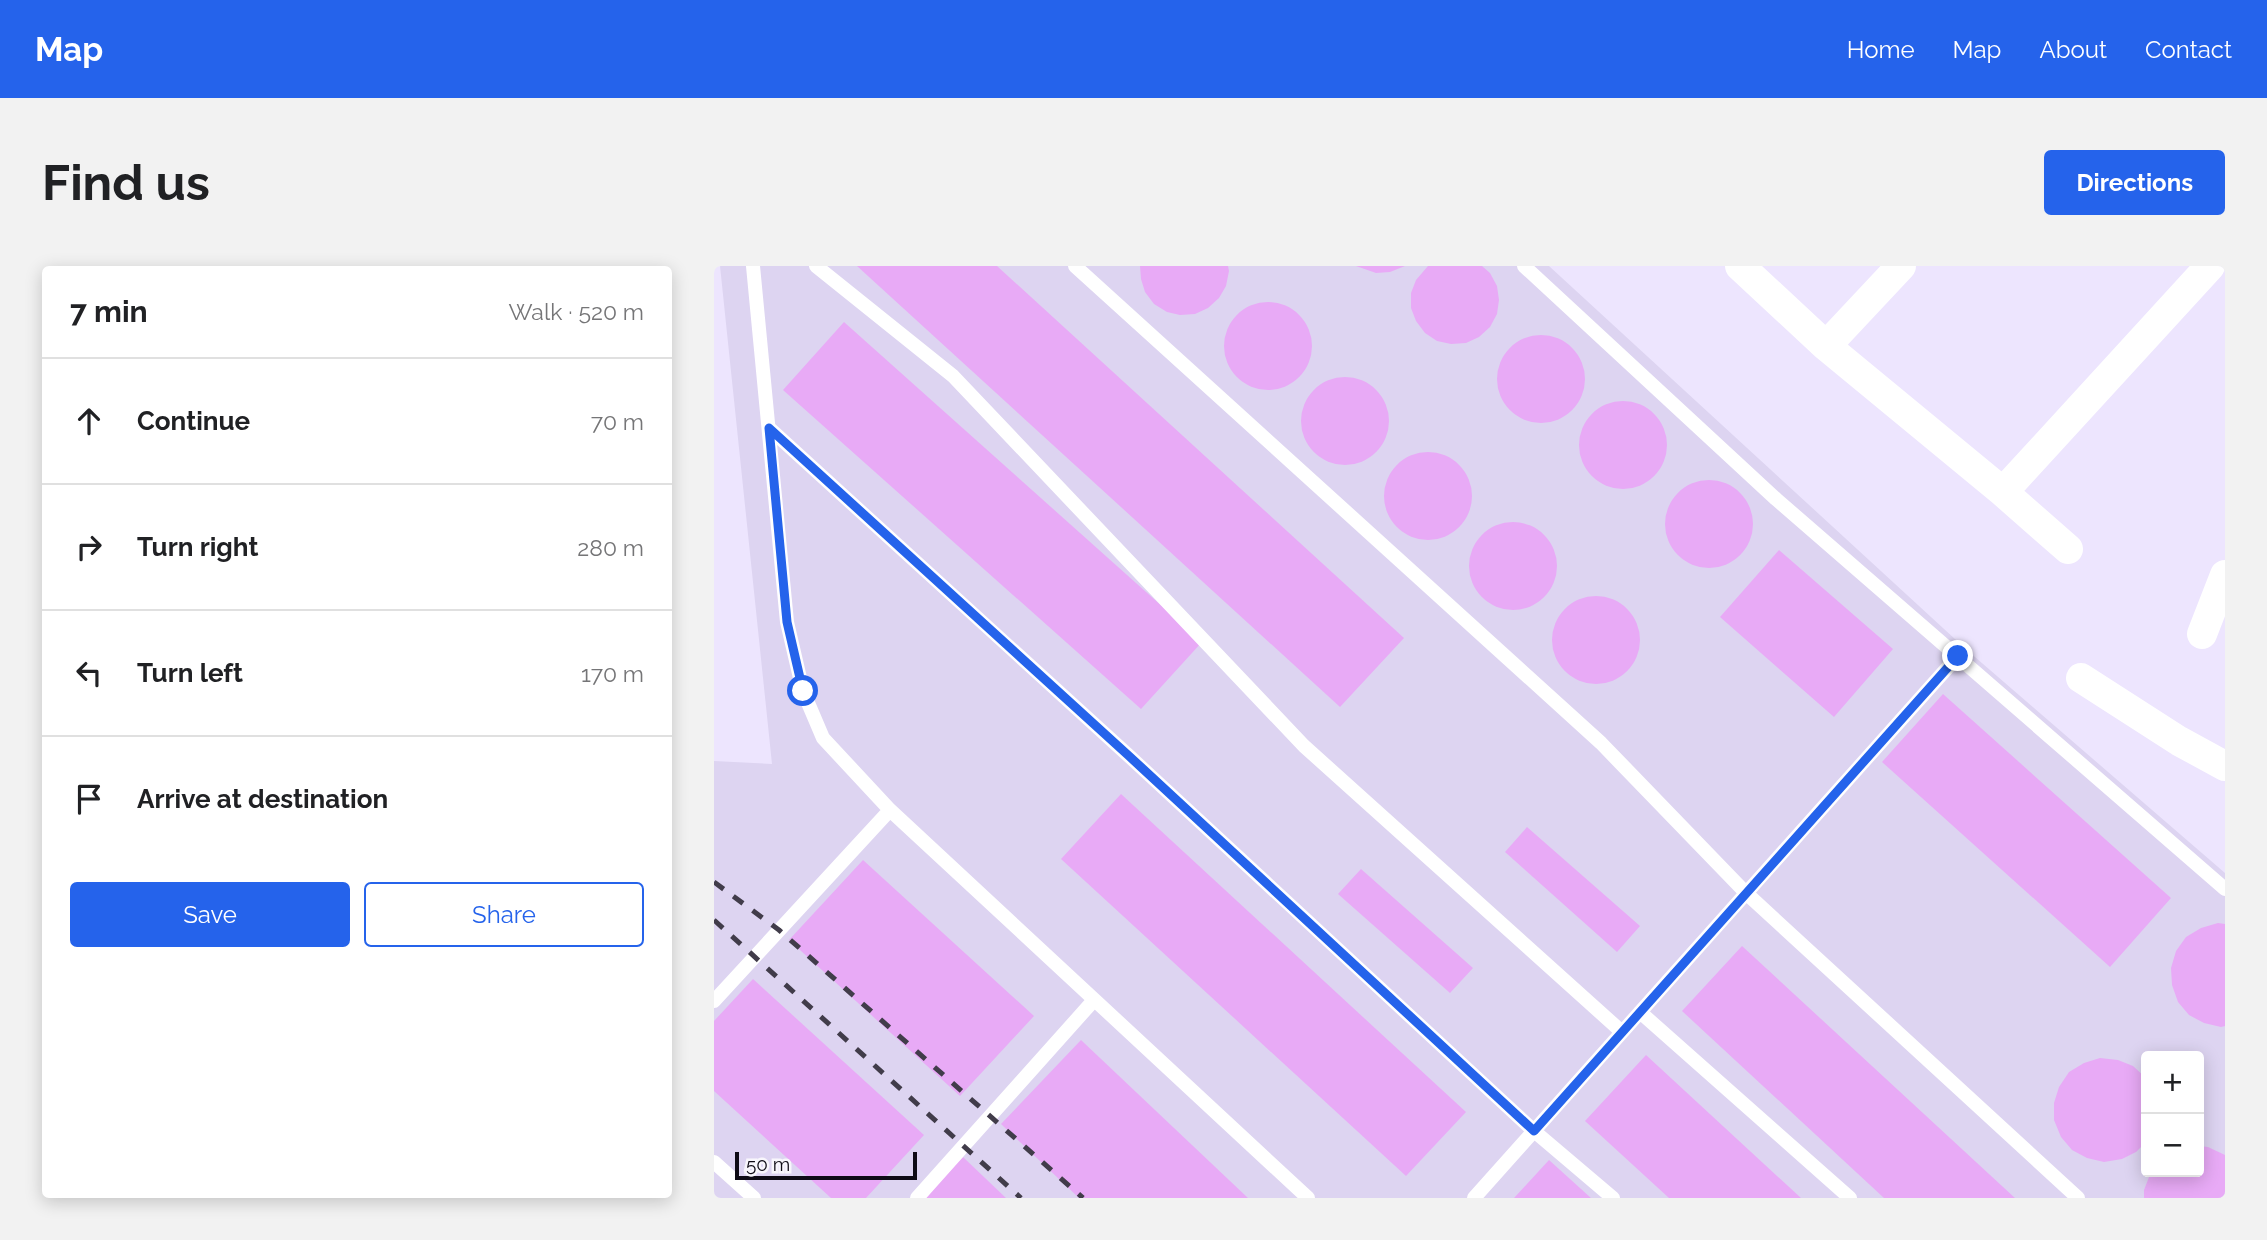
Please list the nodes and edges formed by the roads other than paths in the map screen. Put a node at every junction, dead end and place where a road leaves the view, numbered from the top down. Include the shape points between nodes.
1 (753, 266) edge
2 (816, 266) edge
3 (1076, 266) edge
4 (1524, 266) edge
5 (1740, 266) edge
6 (1901, 266) edge
7 (2210, 266) edge
8 (1826, 346) junction
9 (769, 428) junction
10 (2003, 492) junction
11 (2068, 549) dead end
12 (2225, 575) edge
13 (2202, 634) dead end
14 (1958, 656) junction
15 (2081, 678) dead end
16 (2225, 766) edge
17 (890, 810) junction
18 (2225, 889) edge
19 (1746, 893) junction
20 (1094, 1000) junction
21 (714, 1001) edge
22 (1640, 1012) junction
23 (1622, 1032) junction
24 (1534, 1131) junction
25 (714, 1162) edge
26 (754, 1198) edge
27 (917, 1198) edge
28 (1308, 1198) edge
29 (1474, 1198) edge
30 (1613, 1198) edge
31 (1850, 1198) edge
32 (2078, 1198) edge

1 - 9 lane
2 - 23 lane via 953,376 1304,746
3 - 19 lane via 1601,743
4 - 14 lane via 1776,499
5 - 8 street
6 - 8 street
7 - 10 street
8 - 10 street
9 - 17 lane via 787,622 803,691 823,738
9 - 24 lane
10 - 11 street
12 - 13 street
14 - 18 lane
14 - 19 lane
15 - 16 street
17 - 20 lane
17 - 21 lane
19 - 22 lane
19 - 32 lane
20 - 27 lane
20 - 28 lane
22 - 23 lane
22 - 31 lane
23 - 24 lane
24 - 29 lane
24 - 30 lane
25 - 26 lane

